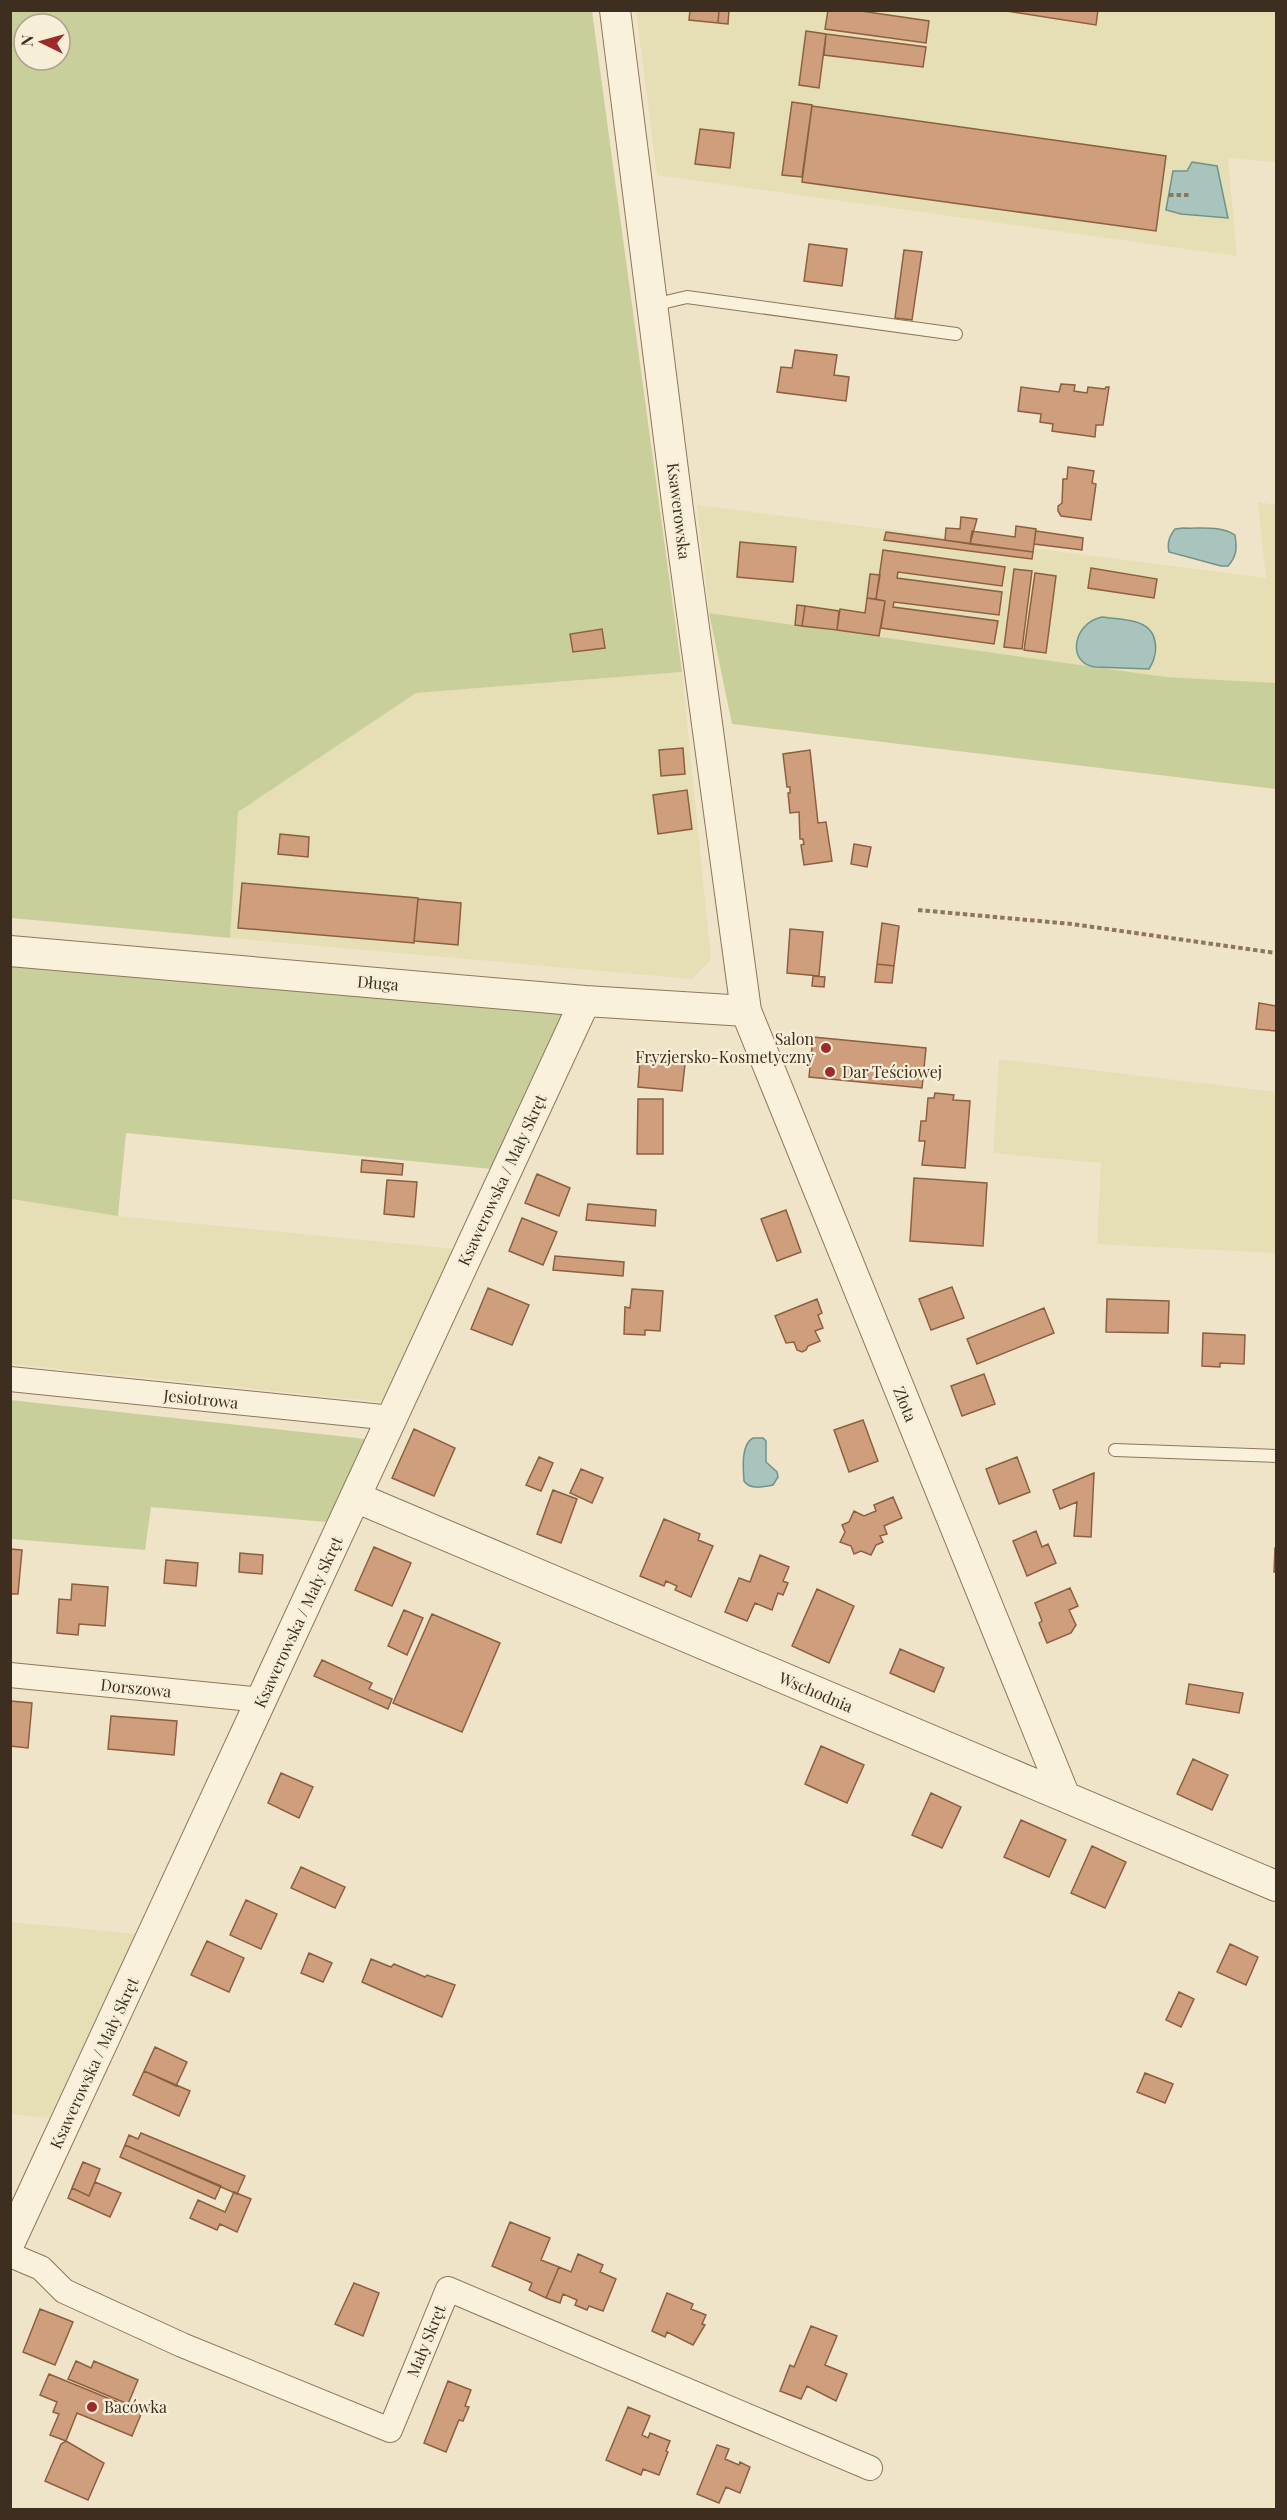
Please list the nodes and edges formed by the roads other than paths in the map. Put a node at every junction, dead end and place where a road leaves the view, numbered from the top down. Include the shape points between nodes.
1 (615, 10) edge
2 (652, 305) junction
3 (956, 334) dead end
4 (10, 951) edge
5 (585, 1001) junction
6 (746, 1011) junction
7 (10, 1379) edge
8 (392, 1418) junction
9 (1115, 1450) dead end
10 (1276, 1456) edge
11 (355, 1497) junction
12 (10, 1675) edge
13 (262, 1700) junction
14 (1065, 1797) junction
15 (1276, 1886) edge
16 (10, 2242) edge
17 (10, 2255) edge
18 (870, 2468) dead end

1 - 2 street, Ksawerowska
2 - 3 lane via 687,297
2 - 6 street, Ksawerowska
4 - 5 street, Długa
5 - 6 street, Długa
5 - 8 street, Ksawerowska / Mały Skręt
6 - 14 street, Złota
7 - 8 street, Jesiotrowa
8 - 11 street, Ksawerowska / Mały Skręt
9 - 10 lane
11 - 13 street, Ksawerowska / Mały Skręt
11 - 14 street, Wschodnia
12 - 13 street, Dorszowa
13 - 16 street, Ksawerowska / Mały Skręt
14 - 15 street, Wschodnia
17 - 18 street, Mały Skręt via 42,2268 64,2291 182,2345 390,2430 447,2289

